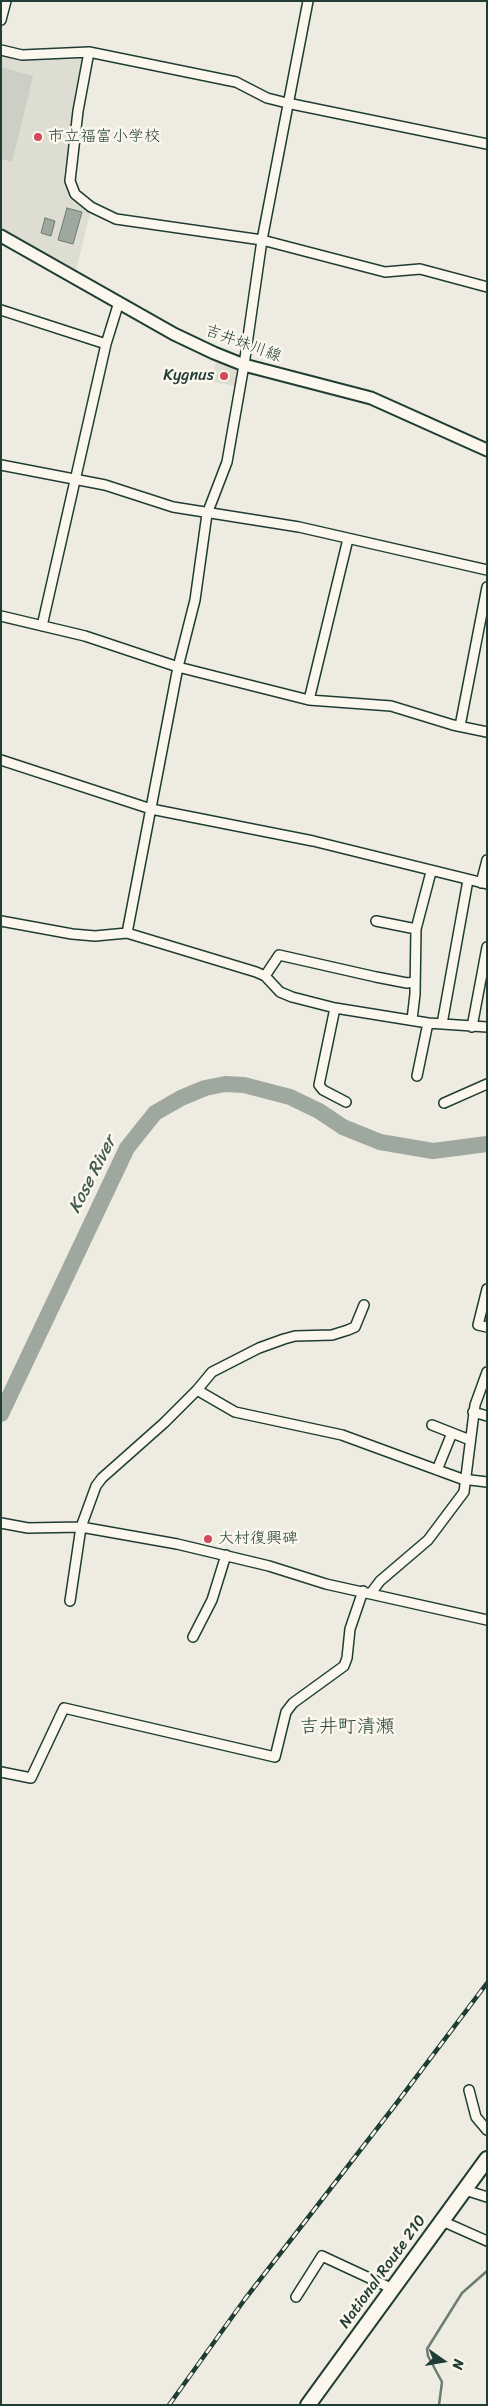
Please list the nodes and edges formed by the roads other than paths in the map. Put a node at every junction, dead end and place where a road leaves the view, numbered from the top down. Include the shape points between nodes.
1 (6, 1) edge
2 (308, 1) edge
3 (1, 20) edge
4 (1, 50) edge
5 (89, 52) junction
6 (287, 103) junction
7 (487, 144) edge
8 (1, 236) edge
9 (262, 240) junction
10 (487, 287) edge
11 (119, 302) junction
12 (1, 310) edge
13 (106, 344) junction
14 (244, 364) junction
15 (487, 450) edge
16 (1, 465) edge
17 (76, 480) junction
18 (207, 514) junction
19 (348, 539) junction
20 (487, 570) edge
21 (487, 588) edge
22 (1, 616) edge
23 (42, 626) junction
24 (178, 666) junction
25 (309, 700) junction
26 (460, 726) junction
27 (487, 732) edge
28 (1, 760) edge
29 (151, 809) junction
30 (487, 860) edge
31 (431, 872) junction
32 (468, 880) junction
33 (484, 884) edge
34 (376, 921) dead end
35 (2, 923) edge
36 (416, 929) junction
37 (127, 933) junction
38 (487, 947) edge
39 (265, 976) junction
40 (415, 982) junction
41 (335, 1008) junction
42 (412, 1020) junction
43 (428, 1023) junction
44 (442, 1024) junction
45 (472, 1027) junction
46 (487, 1027) edge
47 (417, 1076) dead end
48 (487, 1084) edge
49 (346, 1102) dead end
50 (444, 1103) dead end
51 (487, 1288) edge
52 (364, 1305) dead end
53 (487, 1327) edge
54 (487, 1372) edge
55 (198, 1390) junction
56 (473, 1412) junction
57 (487, 1416) edge
58 (432, 1425) dead end
59 (452, 1433) junction
60 (470, 1440) junction
61 (437, 1470) junction
62 (487, 1482) edge
63 (466, 1484) junction
64 (1, 1523) edge
65 (81, 1527) junction
66 (226, 1556) junction
67 (367, 1592) junction
68 (70, 1602) dead end
69 (487, 1620) edge
70 (194, 1637) dead end
71 (1, 1772) edge
72 (469, 2090) dead end
73 (487, 2130) edge
74 (487, 2160) edge
75 (465, 2190) junction
76 (487, 2197) edge
77 (442, 2222) junction
78 (487, 2240) edge
79 (392, 2289) junction
80 (296, 2298) dead end
81 (308, 2405) edge

1 - 3 street
2 - 6 street
4 - 5 street via 22,55
5 - 6 street via 236,82 267,98
5 - 9 street via 70,182 75,194 116,219
6 - 7 street
6 - 9 street
8 - 11 main road, 吉井妹川線
9 - 10 street via 385,272 420,269
9 - 14 street
11 - 13 street
11 - 14 main road, 吉井妹川線 via 174,334
12 - 13 street
13 - 17 street
14 - 15 main road, 吉井妹川線 via 371,398
14 - 18 street via 227,462
16 - 17 street
17 - 18 street
17 - 23 street
18 - 19 street via 299,527
18 - 24 street via 195,600
19 - 20 street
19 - 25 street
21 - 26 street
22 - 23 street
23 - 24 street via 114,644
24 - 25 street
24 - 29 street
25 - 26 street via 390,706
26 - 27 street
28 - 29 street
29 - 31 street via 314,841
29 - 37 street
30 - 33 street
31 - 32 street
31 - 36 street
32 - 33 street
32 - 44 street
34 - 36 street
35 - 37 street via 95,936
36 - 40 street
37 - 39 street
38 - 45 street
39 - 40 street via 279,955
39 - 41 street via 280,992
40 - 42 street
41 - 42 street
41 - 49 street via 319,1085
42 - 43 street
43 - 44 street
43 - 47 street
44 - 45 street
45 - 46 street
48 - 50 street
51 - 53 street via 478,1325
52 - 55 street via 355,1327 332,1335 295,1336 259,1348 212,1372
54 - 56 street
55 - 61 street via 235,1412 342,1435
55 - 65 street via 102,1478
56 - 57 street
56 - 60 street
58 - 59 street
59 - 60 street
59 - 61 street
60 - 63 street
61 - 63 street
62 - 63 street
63 - 67 street via 428,1540
64 - 65 street via 28,1528
65 - 66 street
65 - 68 street
66 - 67 street
66 - 70 street via 212,1600
67 - 69 street
67 - 71 street via 350,1629 344,1666 293,1703 286,1712 276,1757 64,1708 31,1778
72 - 73 street via 476,2117
74 - 75 highway, National Route 210
75 - 76 street
75 - 77 highway, National Route 210
77 - 78 street
77 - 79 highway, National Route 210
79 - 80 street via 322,2256
79 - 81 highway, National Route 210

